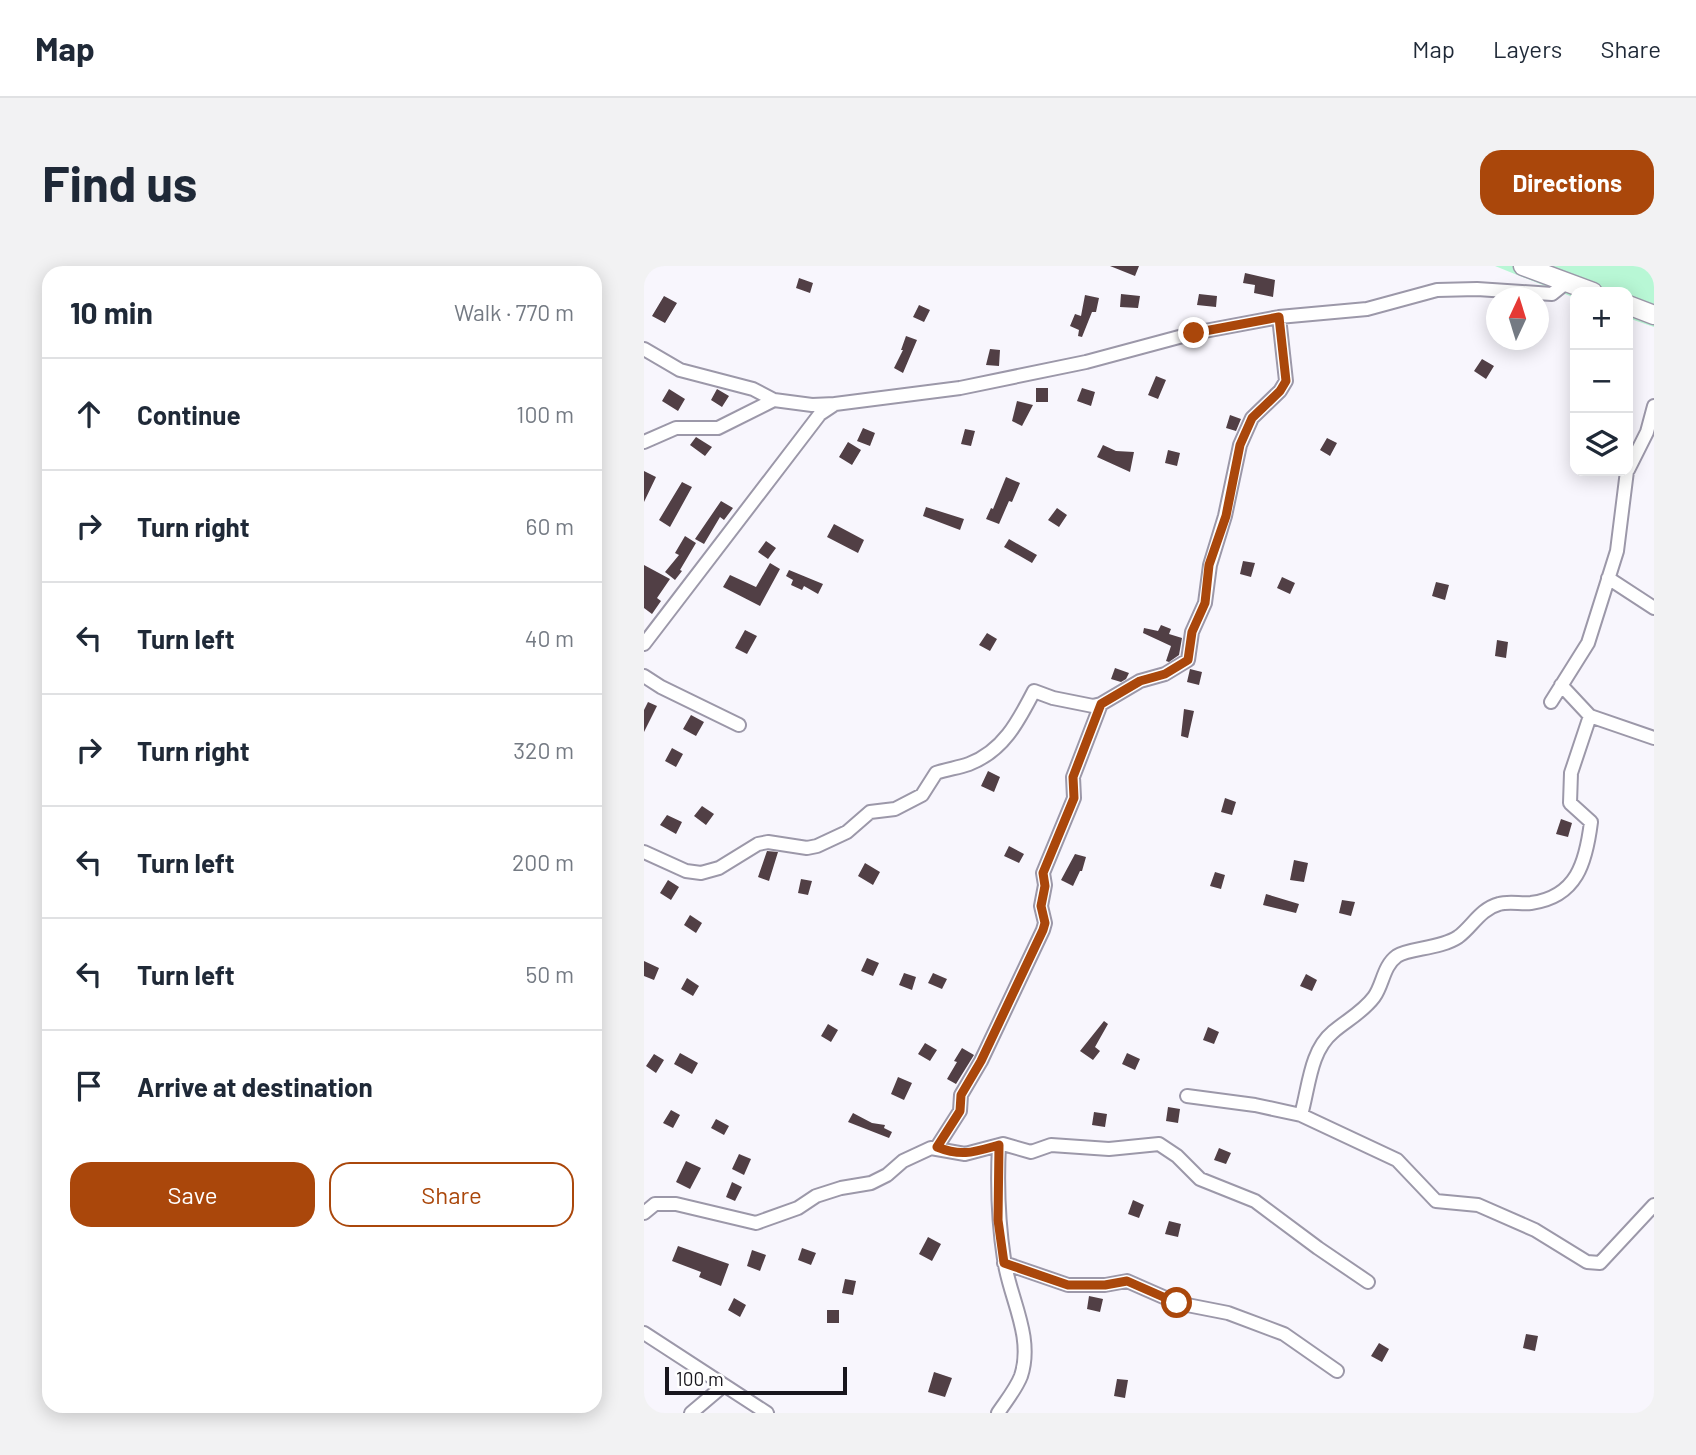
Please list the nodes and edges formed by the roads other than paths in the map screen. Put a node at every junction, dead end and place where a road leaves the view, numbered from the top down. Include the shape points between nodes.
1 (1523, 266) edge
2 (1567, 282) junction
3 (1580, 287) edge
4 (1633, 307) edge
5 (1654, 315) edge
6 (1279, 317) junction
7 (646, 355) edge
8 (774, 400) junction
9 (835, 404) junction
10 (1654, 405) edge
11 (644, 442) edge
12 (1633, 459) edge
13 (1626, 476) edge
14 (1608, 578) junction
15 (1654, 608) edge
16 (644, 644) edge
17 (644, 676) edge
18 (1561, 685) junction
19 (1551, 702) dead end
20 (1101, 704) junction
21 (1590, 716) junction
22 (739, 725) dead end
23 (1654, 738) edge
24 (644, 852) edge
25 (1187, 1096) dead end
26 (1301, 1115) junction
27 (999, 1145) junction
28 (937, 1147) junction
29 (1654, 1205) edge
30 (644, 1213) edge
31 (1004, 1263) junction
32 (1368, 1282) dead end
33 (644, 1333) edge
34 (1337, 1371) dead end
35 (723, 1386) junction
36 (691, 1413) edge
37 (767, 1413) edge
38 (998, 1413) edge

1 - 2 main road
2 - 3 main road
2 - 6 street via 1552,294 1456,288 1367,309
4 - 5 main road
6 - 9 street via 960,388
6 - 20 street via 1286,381 1252,418 1240,445 1188,660
7 - 8 street
8 - 9 street
8 - 11 street via 718,428 676,428
9 - 16 street via 820,414
10 - 12 street
13 - 14 street via 1617,551
14 - 15 street
14 - 18 street via 1588,643
17 - 22 street
18 - 19 street
18 - 21 street
20 - 24 street via 1070,702 1034,691 998,747 966,765 936,773 922,795 895,809 870,813 847,832 817,846 758,844 719,868 701,873
20 - 28 street via 1073,777 1074,798 1043,873 1043,930 961,1095 960,1111
21 - 23 street
21 - 26 street via 1571,773 1570,803 1591,822 1576,878 1563,893 1533,903 1499,904 1475,918 1459,937 1398,956 1383,975 1376,995 1331,1033 1315,1057
25 - 26 street
26 - 29 street via 1397,1160 1436,1201 1478,1205 1535,1230 1587,1262 1601,1263
27 - 28 street via 965,1154
27 - 31 street via 998,1220
27 - 32 street via 1031,1152 1051,1145 1110,1149 1159,1144 1200,1179 1255,1201
28 - 30 street via 903,1161 871,1183 816,1196 798,1208 756,1223 676,1204 655,1205
31 - 34 street via 1068,1285 1127,1281 1177,1303 1228,1313 1284,1334
31 - 38 street via 1024,1350 1020,1378
33 - 35 street
35 - 36 street
35 - 37 street

